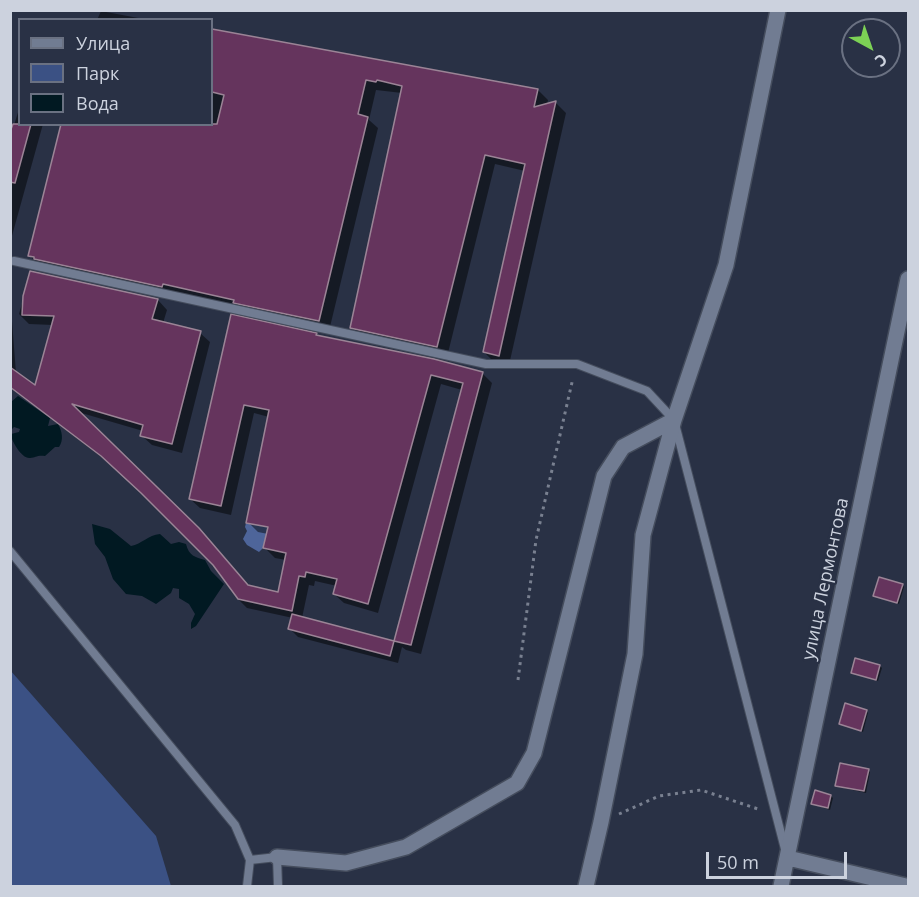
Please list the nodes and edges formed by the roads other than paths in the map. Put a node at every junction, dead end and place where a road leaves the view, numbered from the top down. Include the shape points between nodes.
1 (778, 10) edge
2 (14, 261) dead end
3 (909, 279) edge
4 (674, 420) junction
5 (10, 551) edge
6 (277, 857) junction
7 (788, 858) junction
8 (250, 860) junction
9 (247, 886) edge
10 (278, 886) edge
11 (586, 886) edge
12 (782, 886) edge
13 (906, 886) edge

1 - 4 street via 726,265
2 - 4 lane via 486,364 577,364 647,391
3 - 7 street, улица Лермонтова
4 - 6 street via 623,447 604,476 534,753 517,783 406,847 346,863
4 - 7 lane
4 - 11 street via 643,535 635,654
5 - 8 lane via 235,825
6 - 8 lane
6 - 10 lane
7 - 12 street, улица Лермонтова
7 - 13 street
8 - 9 lane

